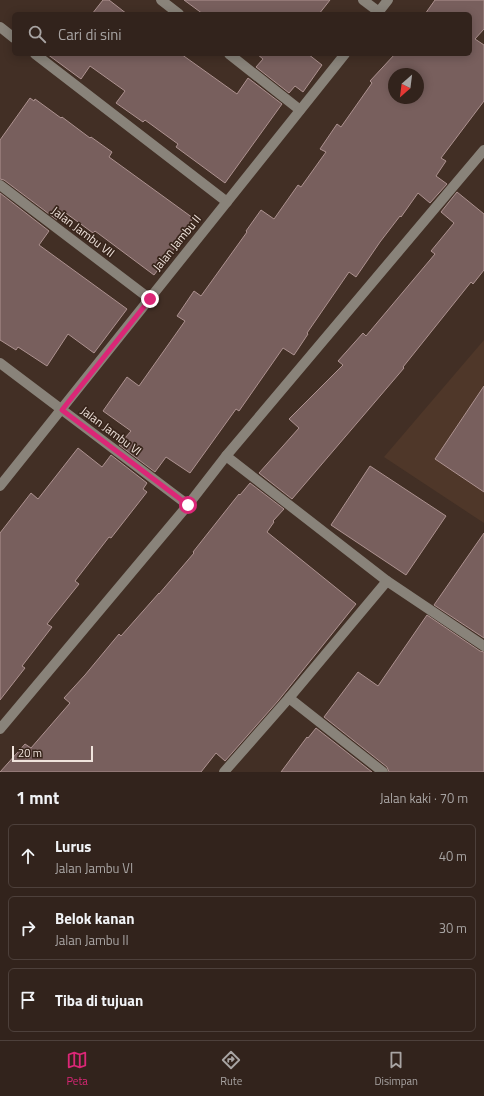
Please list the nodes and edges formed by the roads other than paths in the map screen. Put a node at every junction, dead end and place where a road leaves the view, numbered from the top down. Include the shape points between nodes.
1 (161, 0) edge
2 (363, 0) edge
3 (388, 0) edge
4 (176, 12) edge
5 (377, 12) edge
6 (379, 12) edge
7 (0, 27) edge
8 (12, 36) edge
9 (38, 56) edge
10 (232, 56) edge
11 (343, 56) edge
12 (300, 110) junction
13 (484, 150) edge
14 (0, 185) edge
15 (227, 202) junction
16 (150, 299) junction
17 (0, 363) edge
18 (62, 410) junction
19 (226, 456) junction
20 (0, 486) edge
21 (188, 505) junction
22 (387, 581) junction
23 (484, 646) edge
24 (289, 698) junction
25 (0, 729) edge
26 (224, 772) edge
27 (383, 772) edge

1 - 4 street
2 - 5 street
3 - 6 street
7 - 8 street
9 - 15 street
10 - 12 street
11 - 12 street, Jalan Jambu II
12 - 15 street, Jalan Jambu II
13 - 19 street
14 - 16 street, Jalan Jambu VII
15 - 16 street, Jalan Jambu II
16 - 18 street, Jalan Jambu II
17 - 18 street, Jalan Jambu VI
18 - 20 street, Jalan Jambu II
18 - 21 street, Jalan Jambu VI
19 - 21 street
19 - 22 street
21 - 25 street
22 - 23 street
22 - 24 street
24 - 26 street
24 - 27 street

